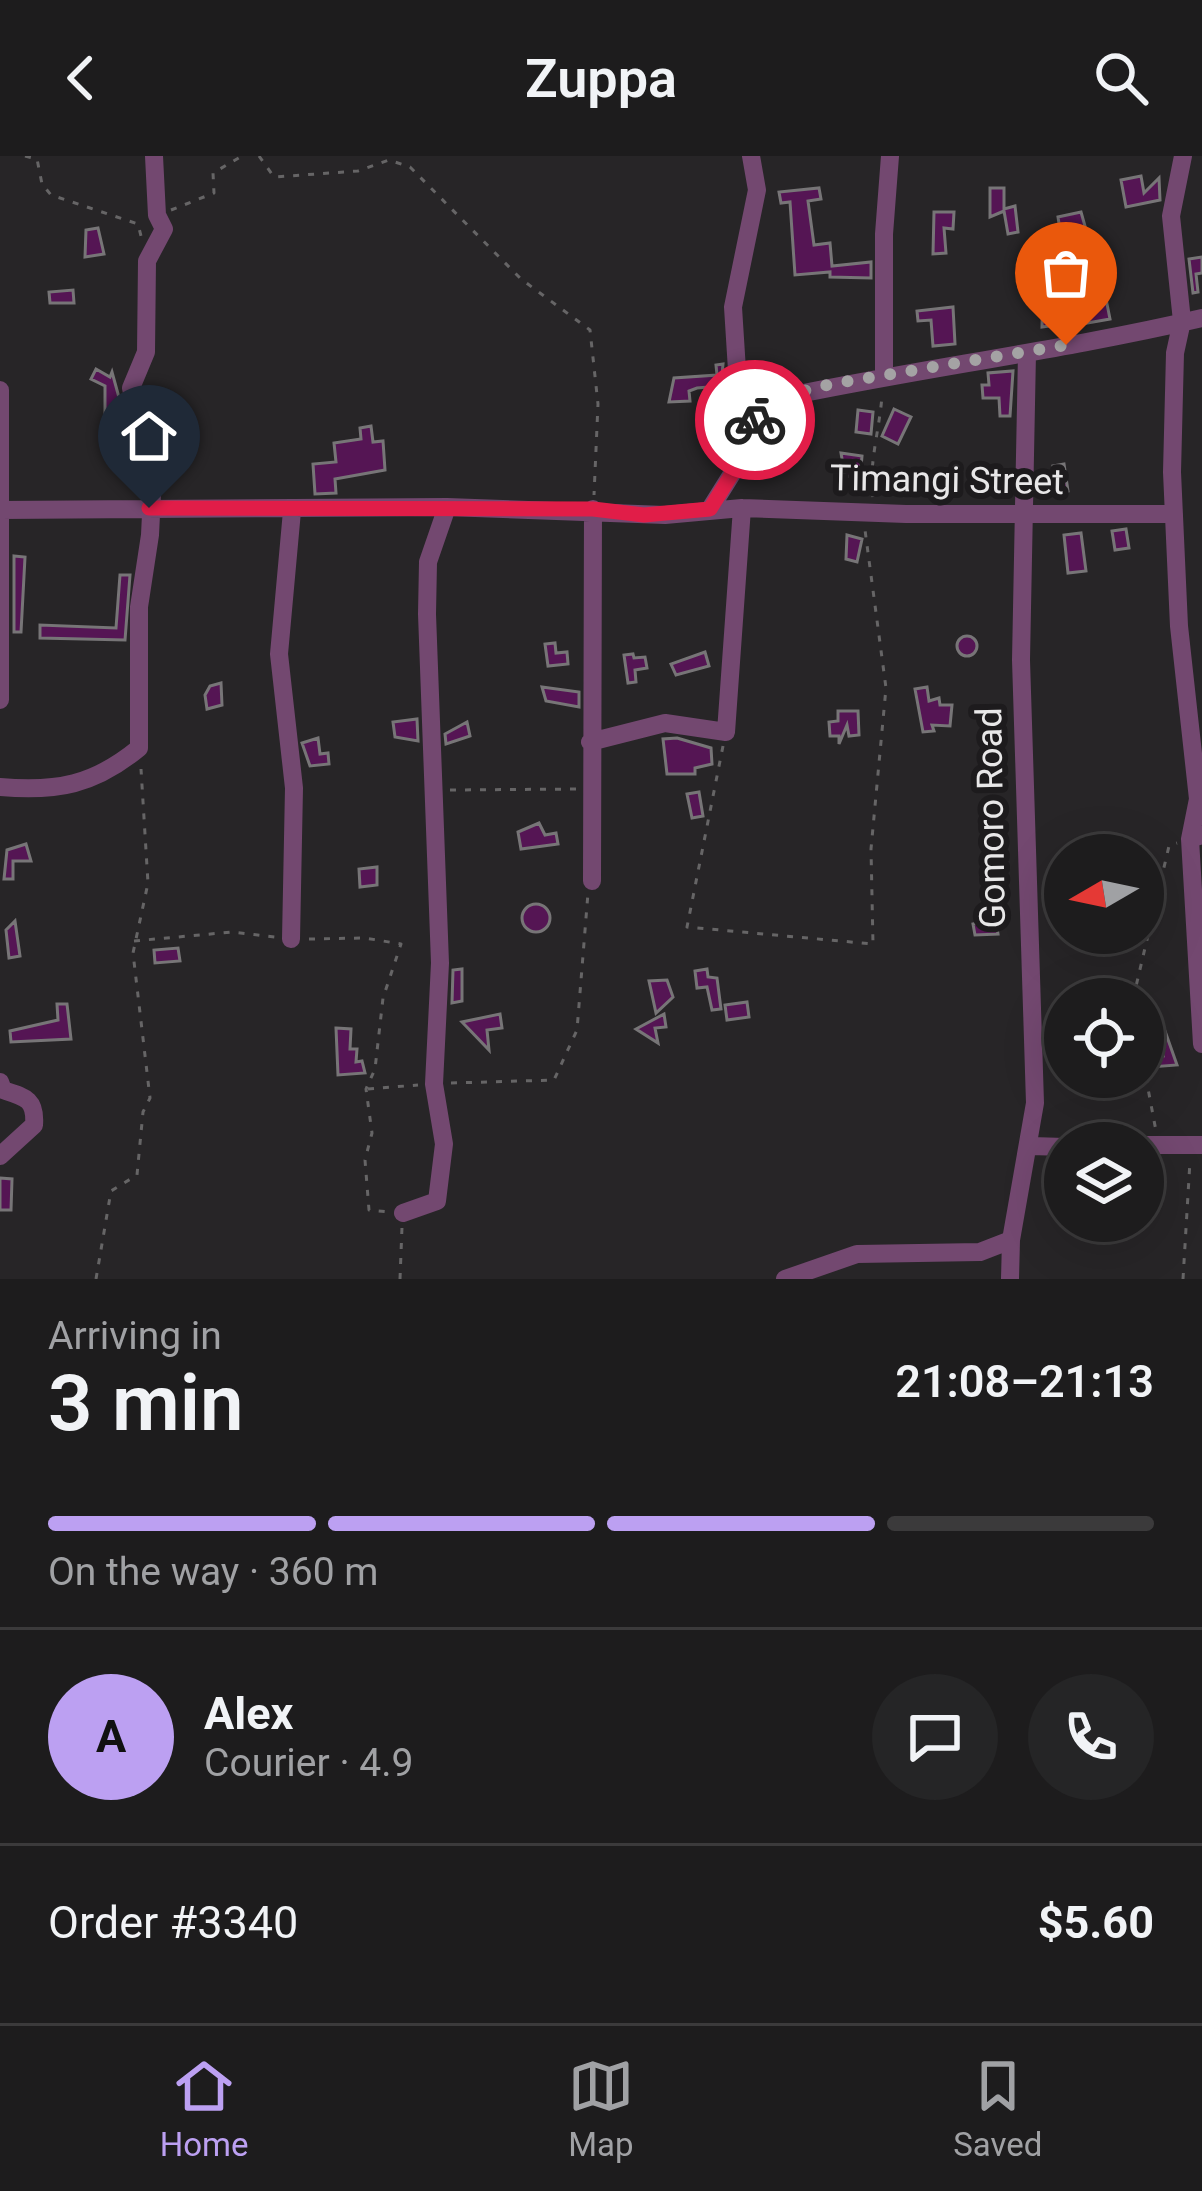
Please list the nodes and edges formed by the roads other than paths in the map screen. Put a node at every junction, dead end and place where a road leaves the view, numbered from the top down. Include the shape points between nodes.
1 (154, 156) edge
2 (751, 156) edge
3 (890, 156) edge
4 (1184, 156) edge
5 (1192, 320) edge
6 (1028, 353) junction
7 (884, 375) junction
8 (0, 390) edge
9 (761, 402) junction
10 (447, 507) junction
11 (149, 508) junction
12 (742, 508) junction
13 (593, 509) junction
14 (710, 509) junction
15 (0, 510) edge
16 (292, 511) junction
17 (1026, 513) junction
18 (1174, 514) junction
19 (0, 700) edge
20 (590, 742) junction
21 (0, 787) edge
22 (1196, 837) edge
23 (592, 881) road end
24 (291, 939) road end
25 (1202, 1044) edge
26 (0, 1082) edge
27 (1164, 1145) edge
28 (1031, 1146) junction
29 (1044, 1146) edge
30 (1197, 1146) edge
31 (0, 1156) edge
32 (403, 1213) road end
33 (1011, 1240) junction
34 (784, 1279) edge
35 (1010, 1279) edge

1 - 11 street via 164,229 147,261 146,352 131,388 135,406 156,412
2 - 9 street via 757,190 733,307 738,386
3 - 7 street
4 - 5 street via 1171,216
5 - 6 street
5 - 18 street via 1174,353
6 - 7 street
6 - 17 street, Gomoro Road
7 - 9 street
8 - 15 street
9 - 14 street via 745,453
10 - 13 street, Timangi Street
10 - 16 street, Timangi Street
10 - 32 street via 428,562 440,963 434,1084 444,1144 437,1201
11 - 15 street, Timangi Street
11 - 16 street, Timangi Street
11 - 21 street via 139,748 94,781
12 - 14 street, Timangi Street
12 - 17 street, Timangi Street
12 - 20 street via 726,732 665,723
13 - 14 street, Timangi Street
13 - 20 street
15 - 19 street
16 - 24 street via 279,654 294,788
17 - 18 street, Timangi Street
17 - 28 street, Gomoro Road
18 - 22 street
20 - 23 street
22 - 25 street
26 - 31 street via 35,1108 34,1125
27 - 30 street
28 - 29 street
28 - 33 street, Gomoro Road
33 - 34 street via 980,1252 857,1253
33 - 35 street, Gomoro Road

